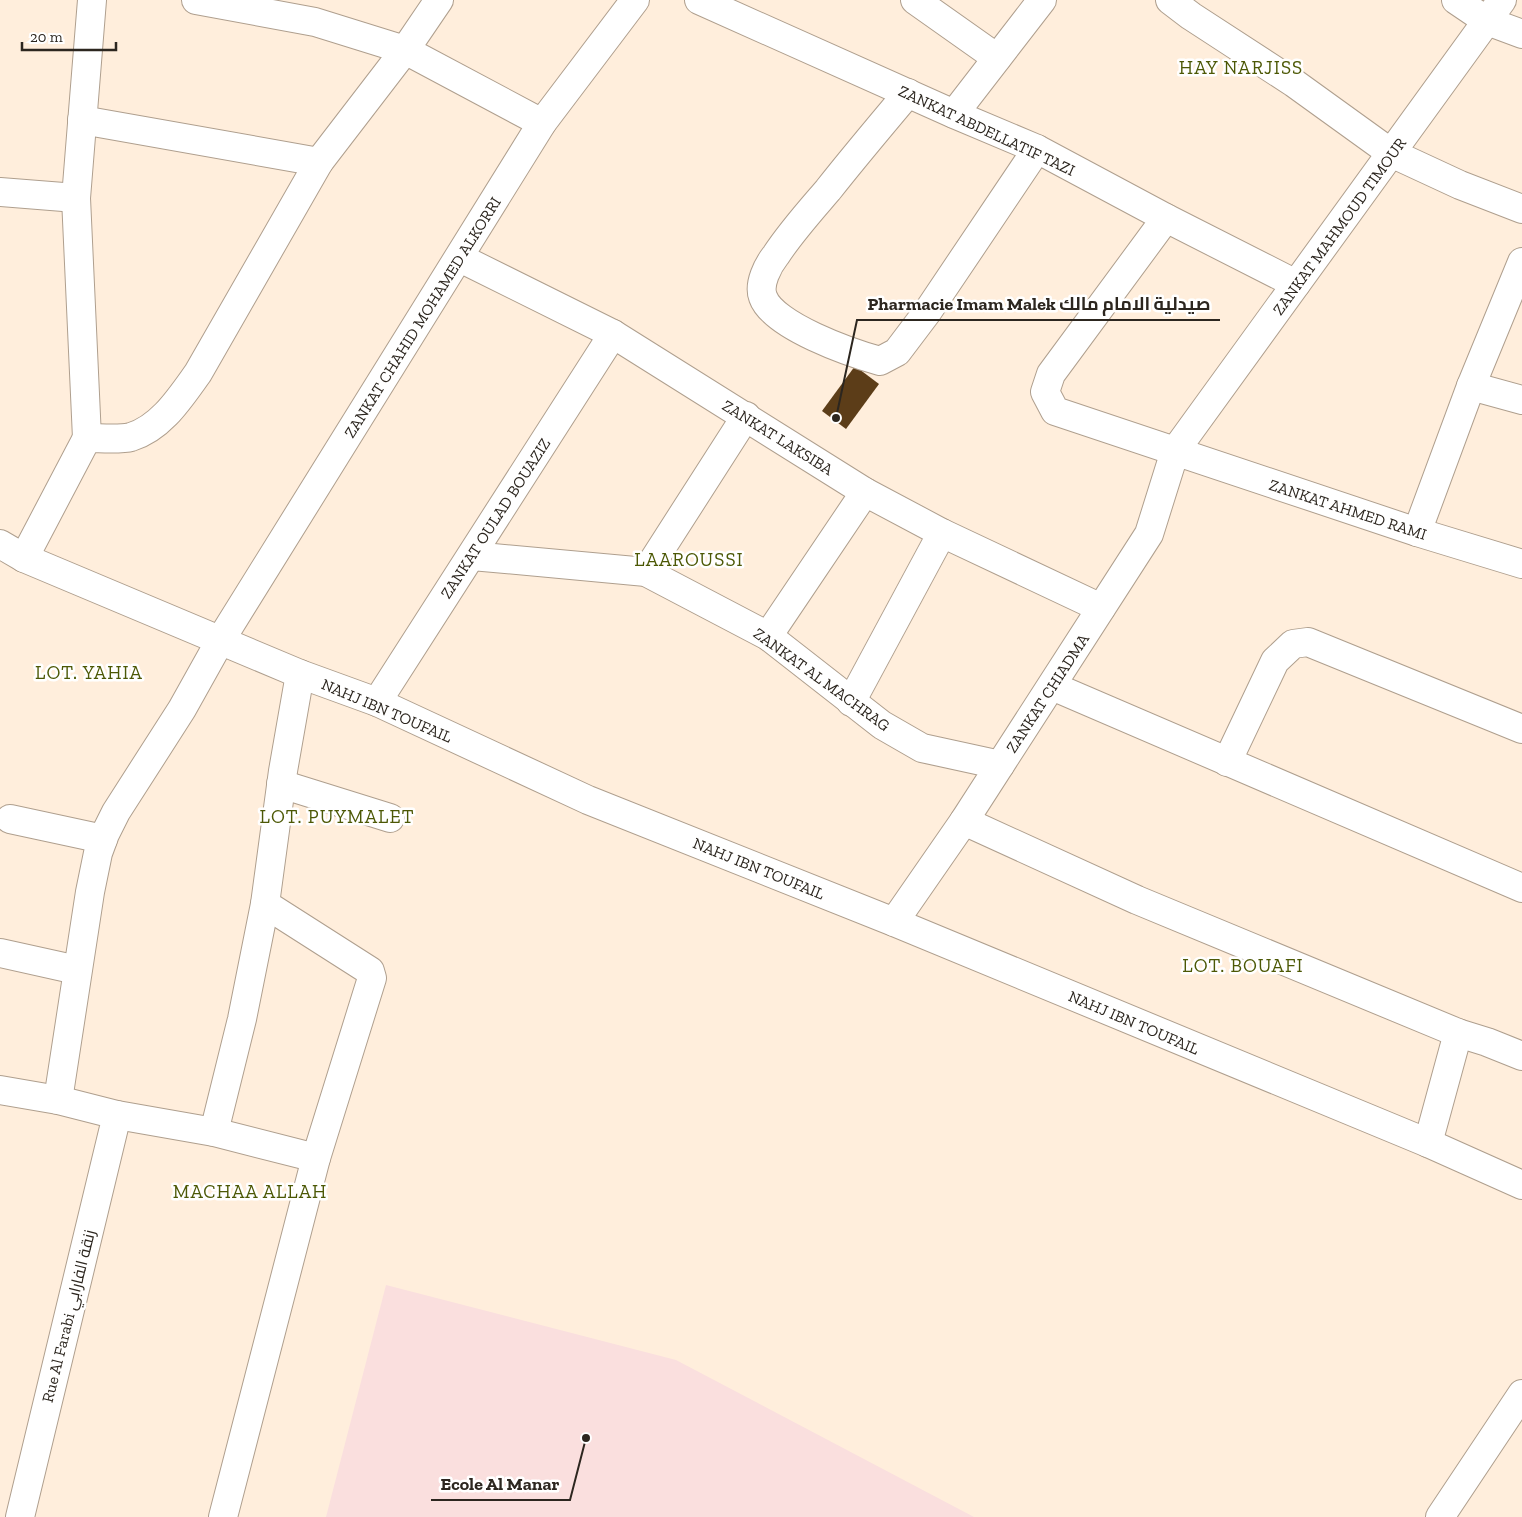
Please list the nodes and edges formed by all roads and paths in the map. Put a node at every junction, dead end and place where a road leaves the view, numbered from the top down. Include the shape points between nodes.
1 (92, 0) edge
2 (196, 0) edge
3 (439, 0) edge
4 (635, 0) edge
5 (699, 0) edge
6 (915, 0) edge
7 (1042, 0) edge
8 (1170, 0) edge
9 (1456, 0) edge
10 (1495, 10) edge
11 (1522, 34) edge
12 (405, 50) junction
13 (997, 58) junction
14 (908, 93) junction
15 (954, 114) junction
16 (82, 120) junction
17 (542, 123) junction
18 (1037, 148) junction
19 (1391, 153) junction
20 (319, 162) junction
21 (0, 192) edge
22 (76, 198) junction
23 (1522, 209) edge
24 (1166, 218) junction
25 (460, 258) junction
26 (1522, 262) edge
27 (1296, 284) junction
28 (613, 334) junction
29 (1471, 386) junction
30 (1522, 400) edge
31 (746, 416) junction
32 (88, 438) junction
33 (1175, 451) junction
34 (865, 492) junction
35 (1417, 532) junction
36 (942, 533) junction
37 (0, 544) edge
38 (472, 556) junction
39 (24, 558) junction
40 (1522, 564) edge
41 (646, 572) junction
42 (1101, 608) junction
43 (768, 636) junction
44 (220, 641) junction
45 (300, 674) junction
46 (1052, 686) junction
47 (376, 702) junction
48 (851, 702) junction
49 (1522, 728) edge
50 (1227, 762) junction
51 (1000, 765) junction
52 (281, 784) junction
53 (390, 818) dead end
54 (10, 819) dead end
55 (964, 821) junction
56 (103, 839) junction
57 (1521, 885) edge
58 (265, 904) junction
59 (894, 922) junction
60 (0, 953) edge
61 (78, 970) junction
62 (1458, 1033) junction
63 (1522, 1056) edge
64 (0, 1090) edge
65 (58, 1100) junction
66 (117, 1115) junction
67 (214, 1132) junction
68 (1428, 1143) junction
69 (316, 1158) junction
70 (1522, 1185) edge
71 (1522, 1394) edge
72 (20, 1517) edge
73 (223, 1517) edge
74 (1440, 1517) edge

1 - 16 street
2 - 12 street via 315,22
3 - 12 street
4 - 17 street, ZANKAT CHAHID MOHAMED ALKORRI
5 - 14 street, ZANKAT ABDELLATIF TAZI
6 - 13 street
7 - 13 street
8 - 19 street
9 - 10 street
10 - 11 street
10 - 19 street, ZANKAT MAHMOUD TIMOUR
12 - 17 street
12 - 20 street
13 - 15 street
14 - 15 street, ZANKAT ABDELLATIF TAZI
14 - 18 street via 774,256 762,284 765,303 775,314 827,344 880,361 897,352
15 - 18 street, ZANKAT ABDELLATIF TAZI
16 - 20 street
16 - 22 street
17 - 25 street, ZANKAT CHAHID MOHAMED ALKORRI
18 - 24 street, ZANKAT ABDELLATIF TAZI
19 - 23 street
19 - 27 street, ZANKAT MAHMOUD TIMOUR
20 - 32 street via 198,373 175,405 150,429 129,438
21 - 22 street
22 - 32 street
24 - 27 street, ZANKAT ABDELLATIF TAZI
24 - 33 street, ZANKAT AHMED RAMI via 1051,374 1045,392 1054,411
25 - 28 street, ZANKAT LAKSIBA
25 - 44 street, ZANKAT CHAHID MOHAMED ALKORRI
26 - 29 street
27 - 33 street, ZANKAT MAHMOUD TIMOUR
28 - 31 street, ZANKAT LAKSIBA
28 - 38 street, ZANKAT OULAD BOUAZIZ
29 - 30 street
29 - 35 street
31 - 34 street, ZANKAT LAKSIBA
31 - 41 street
32 - 39 street
33 - 35 street, ZANKAT AHMED RAMI
33 - 42 street, ZANKAT CHIADMA via 1149,534
34 - 36 street, ZANKAT LAKSIBA
34 - 43 street
35 - 40 street, ZANKAT AHMED RAMI
36 - 42 street, ZANKAT LAKSIBA
36 - 48 street
37 - 39 street, NAHJ IBN TOUFAIL
38 - 41 street, ZANKAT AL MACHRAG
38 - 47 street, ZANKAT OULAD BOUAZIZ
39 - 44 street, NAHJ IBN TOUFAIL
41 - 43 street, ZANKAT AL MACHRAG
42 - 46 street, ZANKAT CHIADMA
43 - 48 street, ZANKAT AL MACHRAG
44 - 45 street, NAHJ IBN TOUFAIL
44 - 56 street, ZANKAT CHAHID MOHAMED ALKORRI via 182,710 116,812
45 - 47 street, NAHJ IBN TOUFAIL
45 - 52 street
46 - 50 street
46 - 51 street, ZANKAT CHIADMA
47 - 59 street, NAHJ IBN TOUFAIL via 588,800
48 - 51 street, ZANKAT AL MACHRAG via 922,748
49 - 50 street via 1308,642 1293,644 1275,660
50 - 57 street
51 - 55 street, ZANKAT CHIADMA
52 - 53 street
52 - 58 street
54 - 56 street
55 - 59 street, ZANKAT CHIADMA
55 - 62 street via 1137,900
56 - 61 street, ZANKAT CHAHID MOHAMED ALKORRI via 90,892
58 - 67 street
58 - 69 street via 370,971 372,978
59 - 68 street, NAHJ IBN TOUFAIL
60 - 61 street
61 - 65 street, ZANKAT CHAHID MOHAMED ALKORRI
62 - 63 street
62 - 68 street
64 - 65 street
65 - 66 street
66 - 67 street
66 - 72 street, Rue Al Farabi زنقة الفارابي
67 - 69 street
68 - 70 street, NAHJ IBN TOUFAIL
69 - 73 street
71 - 74 street

